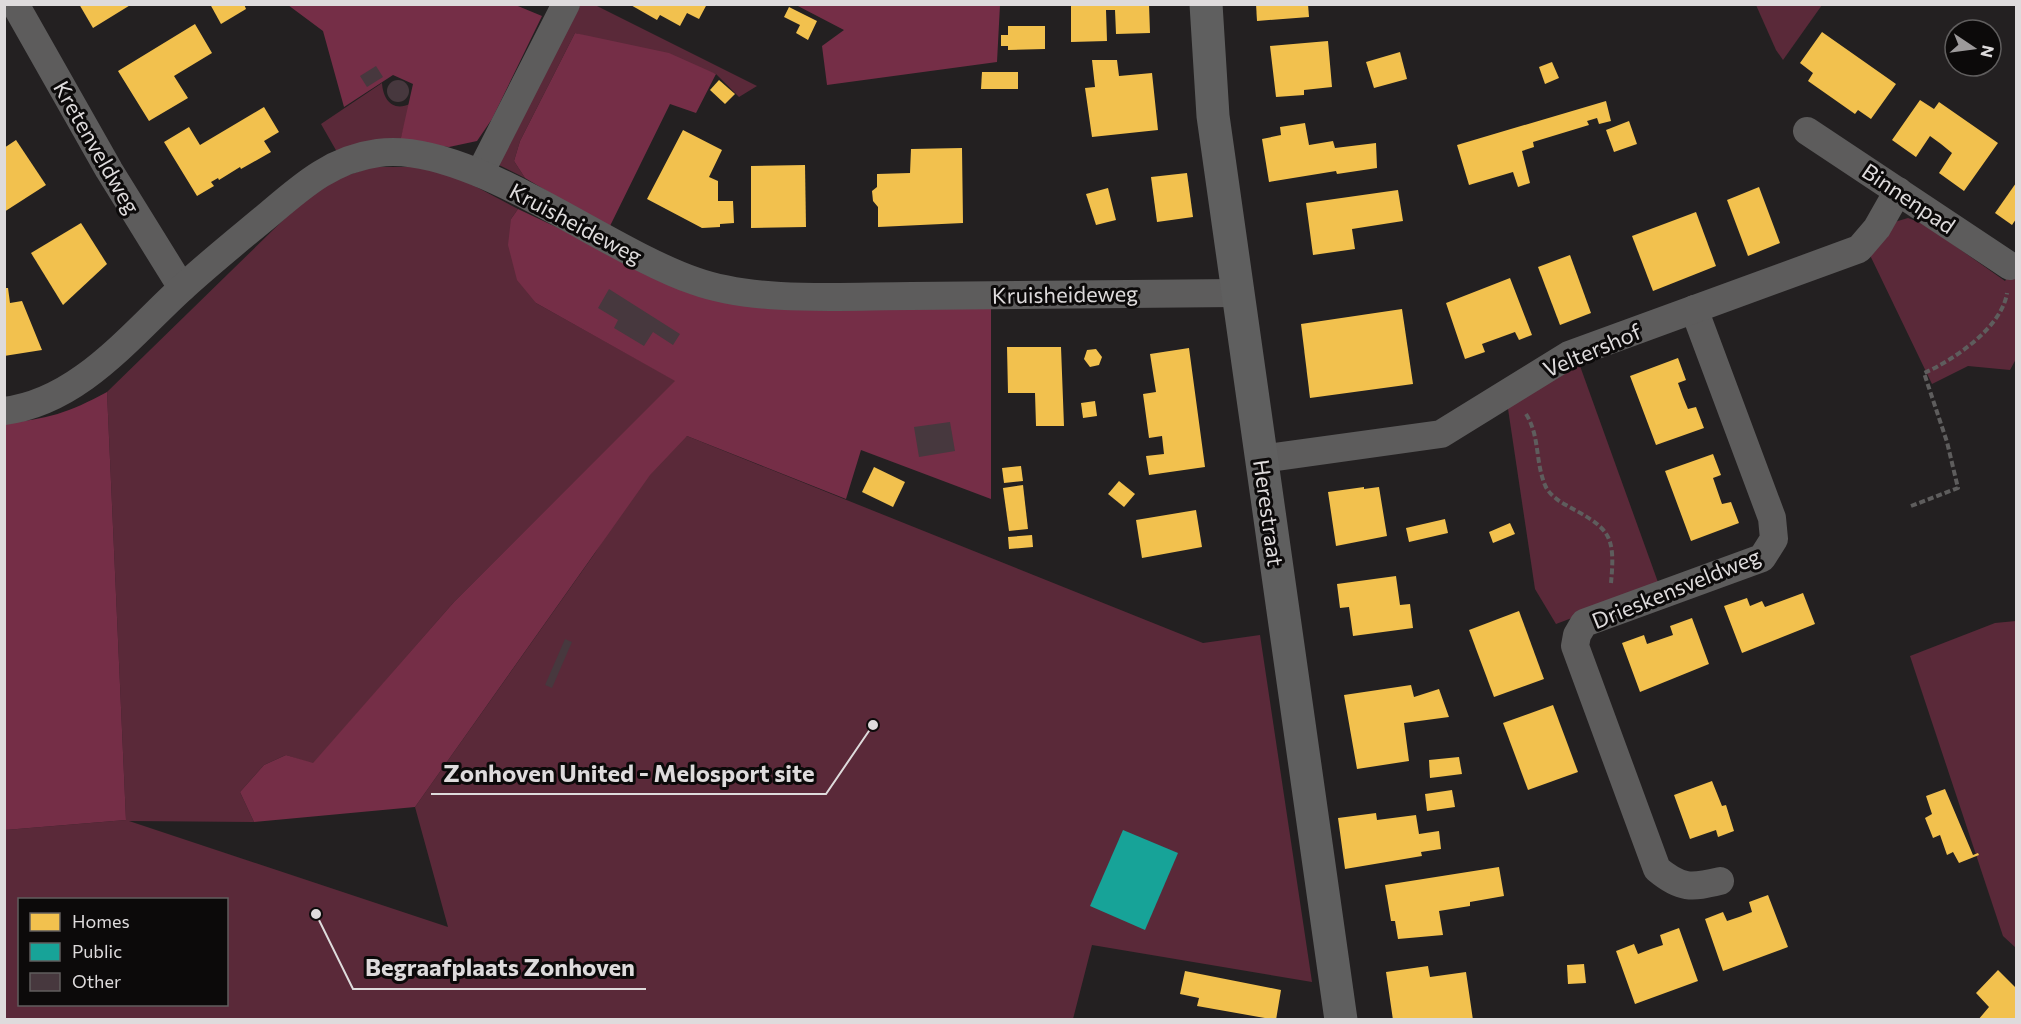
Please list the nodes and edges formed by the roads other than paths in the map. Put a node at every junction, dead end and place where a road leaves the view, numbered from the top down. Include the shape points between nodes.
1 (15, 4) edge
2 (566, 4) edge
3 (1206, 4) edge
4 (1807, 131) dead end
5 (480, 173) junction
6 (1898, 191) junction
7 (2010, 266) road end
8 (182, 288) junction
9 (1237, 293) junction
10 (1694, 309) junction
11 (4, 411) edge
12 (1261, 459) junction
13 (1720, 881) dead end
14 (1341, 1020) edge

1 - 8 street, Kretenveldweg via 109,170
2 - 5 street
3 - 9 street, Herestraat via 1213,116
4 - 6 street, Binnenpad
5 - 8 street, Kruisheideweg via 415,152 380,152 343,160 311,178
5 - 9 street, Kruisheideweg via 662,268 698,282 751,292 832,297
6 - 7 street, Binnenpad
6 - 10 street, Veltershof via 1877,228 1859,249
8 - 11 street, Kruisheideweg via 94,371 63,392
9 - 12 street, Herestraat
10 - 12 street, Veltershof via 1569,355 1441,434
10 - 13 street, Drieskensveldweg via 1772,518 1774,539 1762,558 1584,623 1575,646 1657,869 1672,882 1693,888
12 - 14 street, Herestraat

